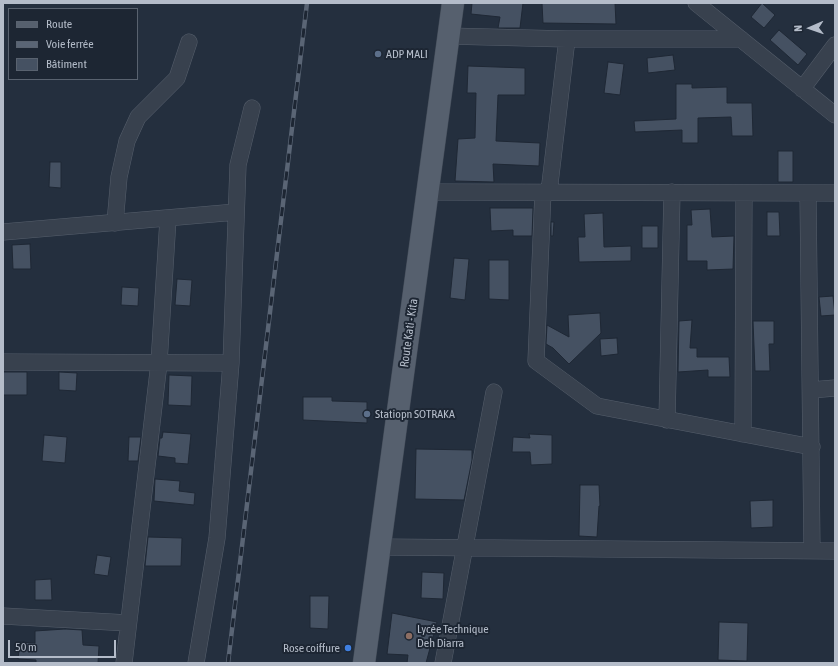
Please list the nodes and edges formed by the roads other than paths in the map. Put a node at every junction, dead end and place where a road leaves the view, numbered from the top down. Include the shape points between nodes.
1 (453, 3) edge
2 (696, 3) edge
3 (448, 36) junction
4 (567, 39) junction
5 (741, 39) junction
6 (189, 42) dead end
7 (835, 45) edge
8 (802, 88) junction
9 (252, 108) dead end
10 (835, 115) edge
11 (428, 192) junction
12 (546, 192) junction
13 (672, 192) junction
14 (744, 193) junction
15 (835, 193) edge
16 (808, 194) junction
17 (236, 212) junction
18 (168, 219) junction
19 (115, 223) junction
20 (3, 232) edge
21 (3, 362) edge
22 (158, 363) junction
23 (230, 363) junction
24 (835, 388) edge
25 (811, 390) junction
26 (494, 392) dead end
27 (667, 420) junction
28 (743, 434) junction
29 (812, 447) junction
30 (380, 547) junction
31 (465, 548) junction
32 (812, 550) junction
33 (835, 551) edge
34 (3, 616) edge
35 (128, 623) junction
36 (124, 663) edge
37 (196, 663) edge
38 (364, 663) edge
39 (443, 663) edge

1 - 3 main road, Route Kati - Kita
2 - 5 street
3 - 4 street
3 - 11 main road, Route Kati - Kita
4 - 5 street
4 - 12 street
5 - 8 street
6 - 19 street via 177,78 138,117 127,141 119,177
7 - 8 street
8 - 10 street
9 - 17 street via 238,165
11 - 12 street
11 - 30 main road, Route Kati - Kita
12 - 13 street
12 - 27 street via 536,361 597,406
13 - 14 street
13 - 27 street
14 - 16 street
14 - 28 street
15 - 16 street
16 - 25 street
17 - 18 street
17 - 23 street
18 - 19 street
18 - 22 street
19 - 20 street
21 - 22 street
22 - 23 street
22 - 35 street
23 - 37 street via 216,538
24 - 25 street
25 - 29 street
26 - 31 street
27 - 28 street
28 - 29 street
29 - 32 street
30 - 31 street
30 - 38 main road, Route Kati - Kita
31 - 32 street
31 - 39 street
32 - 33 street
34 - 35 street
35 - 36 street

